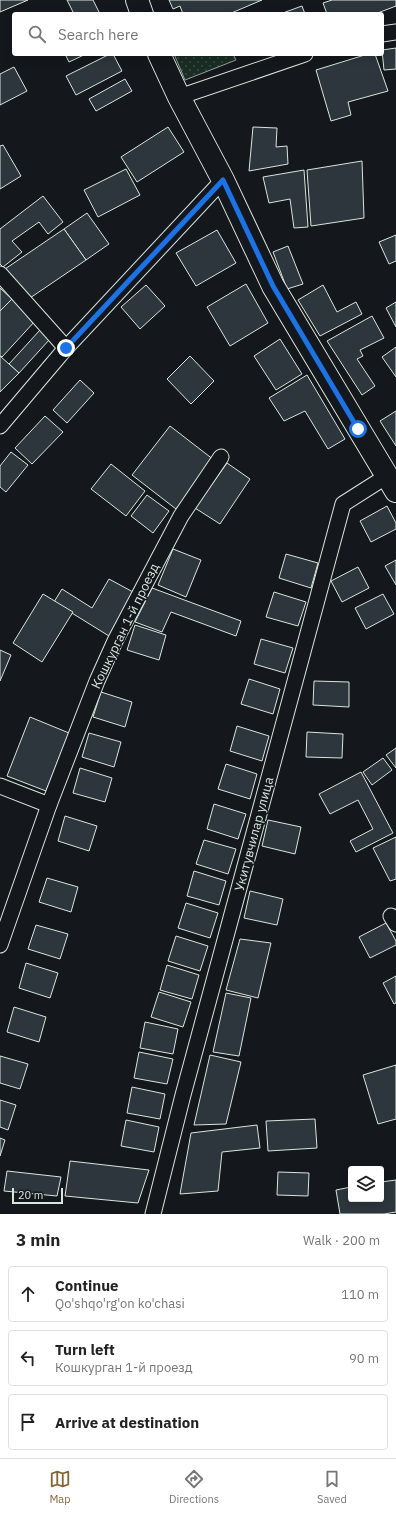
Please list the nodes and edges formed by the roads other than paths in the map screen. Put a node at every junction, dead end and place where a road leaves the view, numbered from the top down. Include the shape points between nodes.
1 (138, 0) edge
2 (141, 12) edge
3 (396, 32) edge
4 (384, 34) edge
5 (160, 56) edge
6 (299, 56) edge
7 (179, 97) junction
8 (223, 180) junction
9 (0, 274) edge
10 (66, 348) junction
11 (0, 426) edge
12 (221, 456) dead end
13 (391, 483) edge
14 (0, 786) edge
15 (49, 805) junction
16 (0, 945) edge
17 (153, 1214) edge

1 - 2 street
3 - 4 street
5 - 7 street
6 - 7 street
7 - 8 street
8 - 10 street
8 - 13 street via 273,286
9 - 10 street
10 - 11 street
12 - 15 street, Кошкурган 1-й проезд via 181,516 115,641 96,681
13 - 17 street, Укитувчилар улица via 342,504
14 - 15 street
15 - 16 street, Кошкурган 1-й проезд

